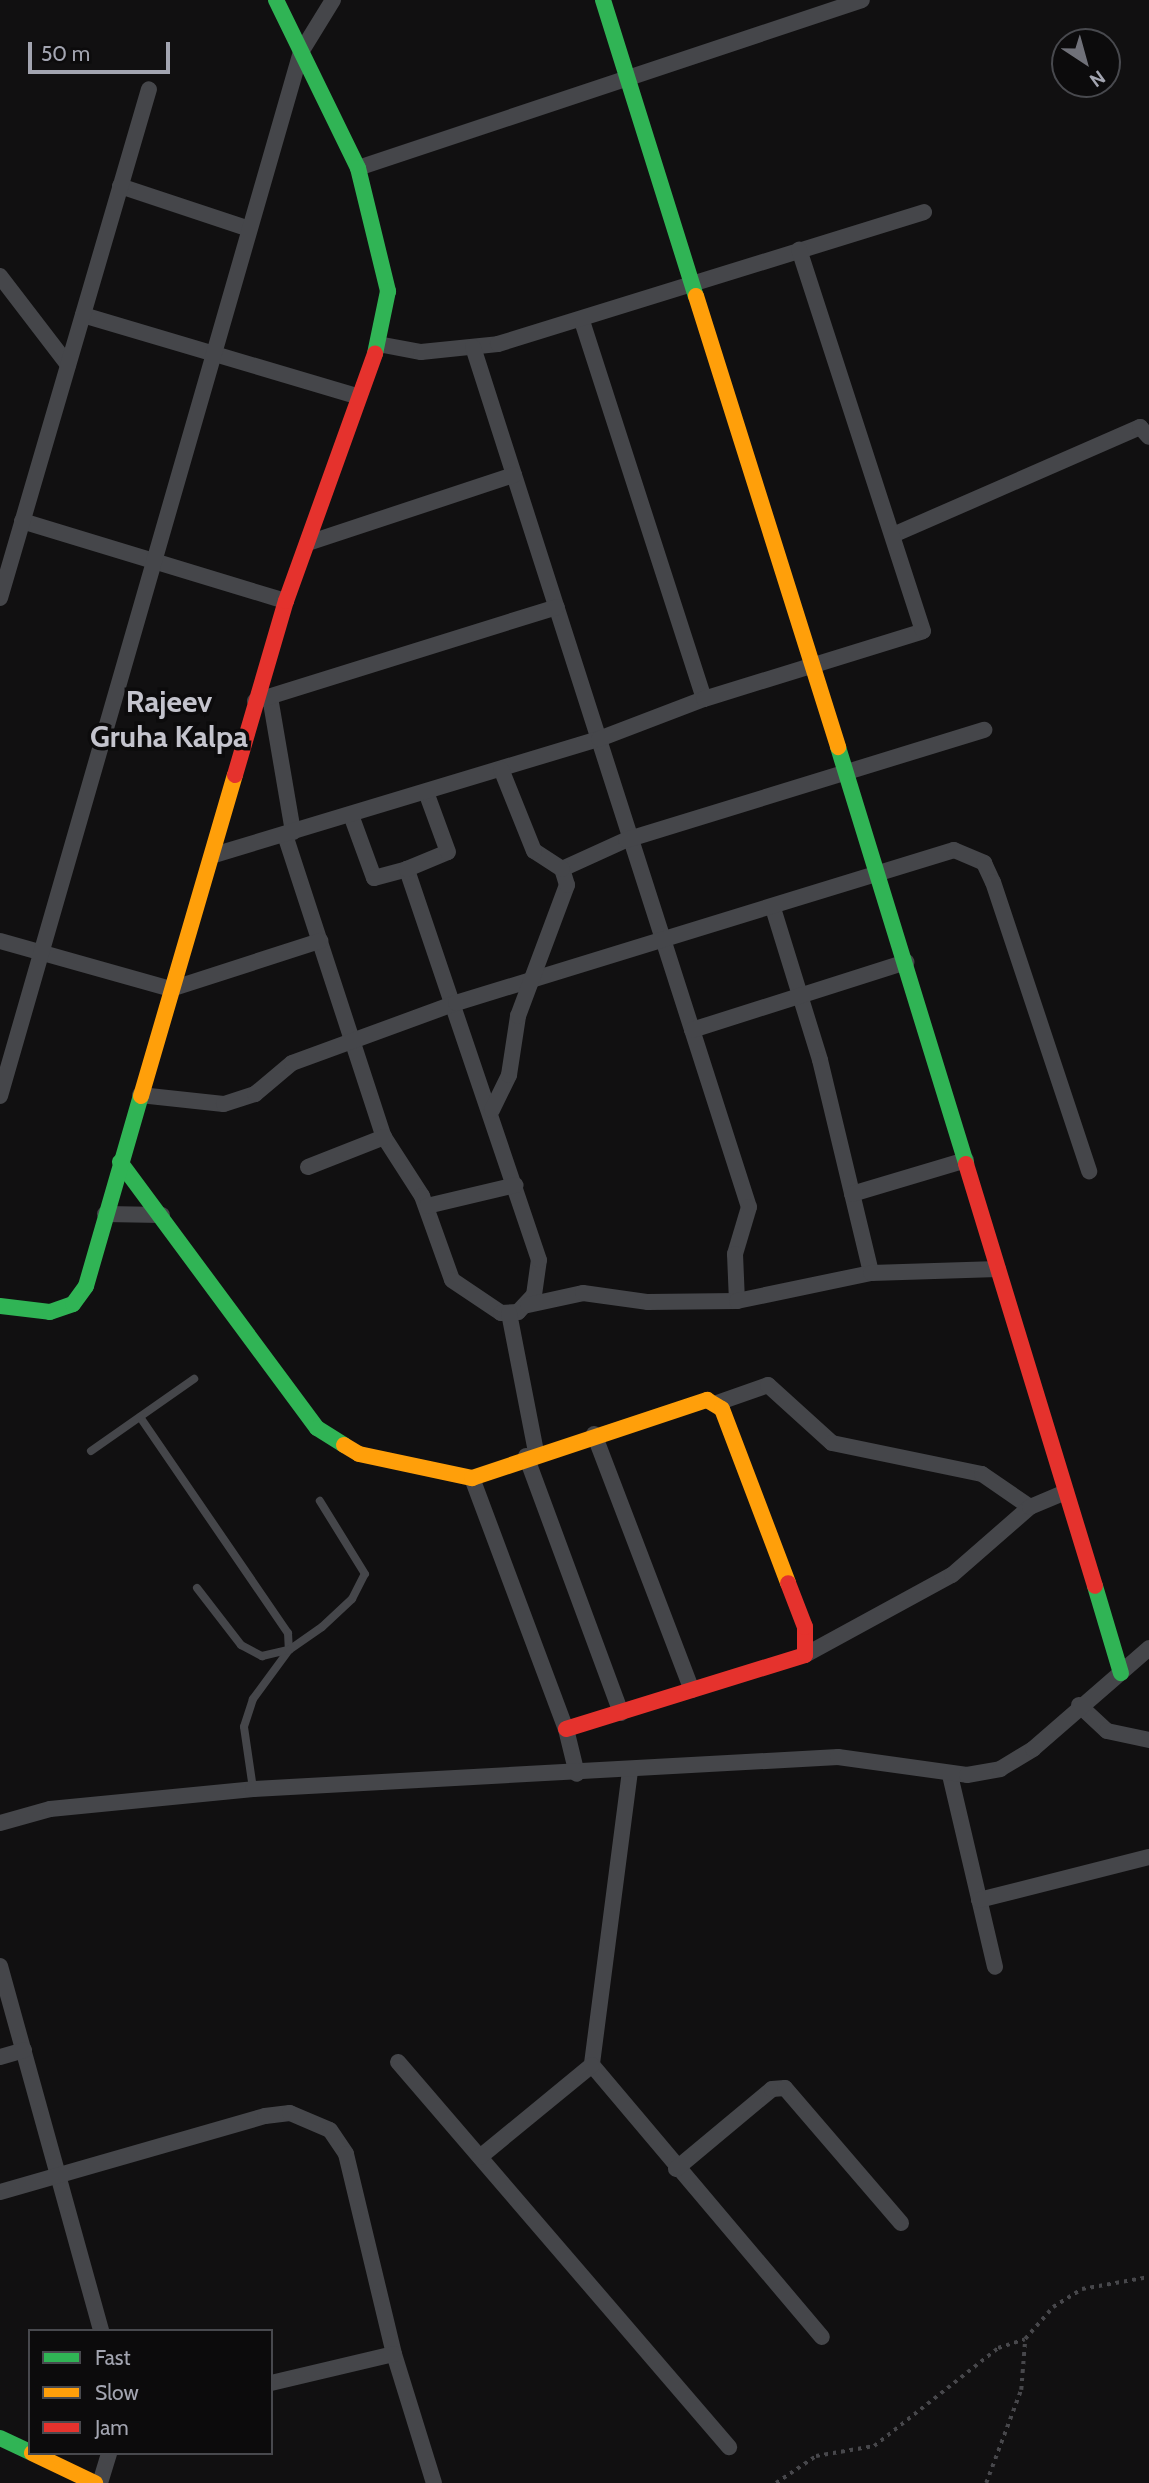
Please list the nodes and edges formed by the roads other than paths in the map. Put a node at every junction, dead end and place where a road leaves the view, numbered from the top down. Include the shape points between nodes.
1 (276, 0) edge
2 (333, 0) edge
3 (603, 0) edge
4 (862, 0) edge
5 (301, 52) junction
6 (628, 77) junction
7 (149, 89) dead end
8 (358, 168) junction
9 (120, 187) junction
10 (925, 212) dead end
11 (249, 229) junction
12 (799, 250) junction
13 (0, 276) edge
14 (695, 287) junction
15 (83, 315) junction
16 (582, 321) junction
17 (378, 344) junction
18 (473, 347) junction
19 (212, 354) junction
20 (68, 365) junction
21 (358, 396) junction
22 (1149, 437) edge
23 (514, 475) junction
24 (23, 521) junction
25 (893, 535) junction
26 (308, 543) junction
27 (151, 560) junction
28 (0, 598) edge
29 (286, 601) junction
30 (557, 607) junction
31 (811, 664) junction
32 (262, 699) junction
33 (704, 699) junction
34 (984, 730) dead end
35 (599, 739) junction
36 (501, 769) junction
37 (843, 769) junction
38 (426, 792) junction
39 (351, 815) junction
40 (289, 834) junction
41 (626, 840) junction
42 (214, 855) junction
43 (407, 869) junction
44 (562, 869) junction
45 (880, 876) junction
46 (773, 908) junction
47 (663, 940) junction
48 (0, 941) edge
49 (320, 941) junction
50 (43, 953) junction
51 (906, 962) junction
52 (532, 977) junction
53 (171, 989) junction
54 (800, 995) junction
55 (456, 1003) junction
56 (692, 1030) junction
57 (352, 1042) junction
58 (140, 1095) junction
59 (0, 1096) edge
60 (492, 1110) junction
61 (384, 1137) junction
62 (966, 1160) junction
63 (120, 1162) junction
64 (308, 1167) dead end
65 (1089, 1171) dead end
66 (516, 1185) junction
67 (852, 1194) junction
68 (427, 1206) junction
69 (105, 1214) junction
70 (162, 1215) junction
71 (998, 1269) junction
72 (871, 1273) junction
73 (737, 1301) junction
74 (528, 1305) junction
75 (0, 1306) edge
76 (509, 1313) junction
77 (194, 1379) dead end
78 (717, 1403) junction
79 (140, 1417) junction
80 (594, 1434) junction
81 (91, 1451) dead end
82 (531, 1454) junction
83 (472, 1478) junction
84 (1066, 1492) junction
85 (320, 1501) dead end
86 (1030, 1507) junction
87 (197, 1588) dead end
88 (1149, 1648) edge
89 (289, 1650) junction
90 (805, 1655) junction
91 (1121, 1673) junction
92 (692, 1690) junction
93 (1079, 1706) junction
94 (621, 1713) junction
95 (566, 1729) junction
96 (1149, 1740) edge
97 (630, 1771) junction
98 (577, 1774) junction
99 (950, 1775) junction
100 (253, 1789) junction
101 (0, 1823) edge
102 (1149, 1857) edge
103 (979, 1900) junction
104 (0, 1966) edge
105 (995, 1967) dead end
106 (24, 2050) junction
107 (0, 2057) edge
108 (398, 2062) dead end
109 (592, 2065) junction
110 (480, 2157) junction
111 (676, 2169) junction
112 (58, 2173) junction
113 (0, 2192) edge
114 (901, 2223) dead end
115 (100, 2329) edge
116 (822, 2337) dead end
117 (394, 2354) junction
118 (273, 2384) edge
119 (0, 2438) edge
120 (729, 2447) dead end
121 (28, 2452) edge
122 (35, 2455) edge
123 (108, 2455) edge
124 (97, 2483) edge
125 (434, 2483) edge

1 - 5 street
2 - 5 street
3 - 6 street
4 - 6 street
5 - 8 street
5 - 11 street
6 - 8 street
6 - 14 street
7 - 9 street
8 - 17 street via 388,291
9 - 11 street
9 - 15 street
10 - 12 street
11 - 19 street
12 - 14 street
12 - 25 street
13 - 20 street
14 - 16 street
14 - 31 street
15 - 19 street
15 - 20 street
16 - 18 street
16 - 33 street
17 - 18 street via 421,352
17 - 21 street
18 - 23 street
19 - 21 street
19 - 27 street
20 - 24 street
21 - 26 street
22 - 25 street via 1140,427
23 - 26 street
23 - 30 street
24 - 27 street
24 - 28 street
25 - 31 street via 923,631
26 - 29 street
27 - 29 street
27 - 50 street
29 - 32 street
30 - 32 street
30 - 35 street
31 - 33 street
31 - 37 street
32 - 40 street
32 - 42 street
33 - 35 street
34 - 37 street
35 - 36 street
35 - 41 street
36 - 38 street
36 - 44 street via 534,850
37 - 41 street
37 - 45 street
38 - 39 street
38 - 43 street via 448,852
39 - 40 street
39 - 43 street via 374,878
40 - 42 street
40 - 49 street
41 - 44 street
41 - 47 street
42 - 53 street
43 - 55 street
44 - 52 street via 568,885
45 - 46 street
45 - 51 street
45 - 65 street via 954,850 984,863
46 - 47 street
46 - 54 street
47 - 52 street
47 - 56 street
48 - 50 street
49 - 53 street
49 - 57 street
50 - 53 street
50 - 59 street
51 - 54 street
51 - 62 street
52 - 55 street
52 - 60 street via 509,1075
53 - 58 street
54 - 56 street
54 - 67 street
55 - 57 street
55 - 60 street
56 - 73 street via 749,1207 735,1254
57 - 58 street via 292,1063 255,1094 224,1104
57 - 61 street
58 - 63 street
60 - 66 street
61 - 64 street
61 - 68 street
62 - 67 street
62 - 71 street
63 - 69 street
63 - 70 street
66 - 68 street
66 - 74 street via 539,1261
67 - 72 street
68 - 76 street via 452,1280
69 - 70 street
69 - 75 street via 86,1286 73,1304 50,1312
70 - 83 street via 317,1428 359,1454
71 - 72 street
71 - 84 street
72 - 73 street
73 - 74 street via 648,1302 583,1293
74 - 76 street
76 - 82 street
77 - 79 lane
78 - 80 street via 707,1400
78 - 86 street via 768,1385 832,1443 982,1474
78 - 90 street via 805,1627
79 - 81 lane
79 - 89 lane via 288,1633
80 - 82 street
80 - 92 street
82 - 83 street
82 - 94 street
83 - 95 street
84 - 86 street
84 - 91 street
85 - 89 lane via 365,1574 352,1599
86 - 90 street via 952,1575
87 - 89 lane via 241,1645 262,1656
88 - 91 street
89 - 100 lane via 253,1699 244,1727
90 - 92 street
91 - 93 street
92 - 94 street
93 - 96 street via 1107,1731
93 - 99 street via 1000,1769
94 - 95 street
95 - 98 street
97 - 98 street
97 - 99 street via 838,1757
97 - 109 street
98 - 100 street
99 - 103 street
100 - 101 street via 50,1809
102 - 103 street
103 - 105 street
104 - 106 street
106 - 107 street
106 - 112 street
108 - 110 street
109 - 110 street
109 - 111 street
110 - 120 street
111 - 114 street via 772,2089 785,2088
111 - 116 street
112 - 113 street
112 - 115 street
112 - 117 street via 265,2116 311,2118 330,2130 346,2154
117 - 118 street
117 - 125 street
119 - 121 street
122 - 124 street
123 - 124 street

